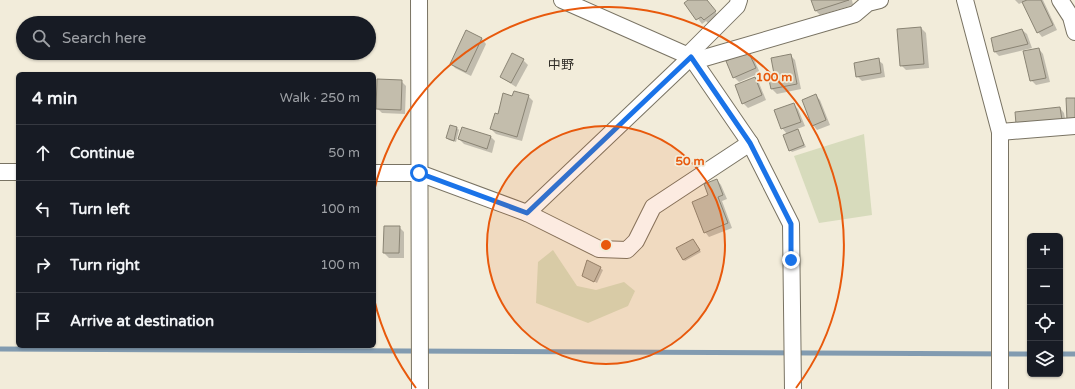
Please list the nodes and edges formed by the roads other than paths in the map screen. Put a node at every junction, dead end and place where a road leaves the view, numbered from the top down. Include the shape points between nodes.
1 (419, 0) edge
2 (562, 0) edge
3 (739, 0) edge
4 (880, 0) edge
5 (965, 0) edge
6 (1060, 0) edge
7 (861, 4) edge
8 (1073, 16) edge
9 (1075, 32) edge
10 (691, 58) junction
11 (1075, 126) edge
12 (1000, 132) junction
13 (750, 143) junction
14 (0, 172) edge
15 (16, 172) edge
16 (376, 173) edge
17 (419, 173) junction
18 (527, 213) junction
19 (420, 389) edge
20 (793, 389) edge
21 (1000, 389) edge

1 - 17 street
2 - 10 street
3 - 10 street via 737,6
4 - 7 street
5 - 12 street
6 - 8 street
7 - 10 street via 855,14
8 - 9 street
10 - 13 street
10 - 18 street
11 - 12 street
12 - 21 street
13 - 18 street via 653,207 636,241 627,250 599,249
13 - 20 street via 791,224
14 - 15 street
16 - 17 street
17 - 18 street
17 - 19 street

